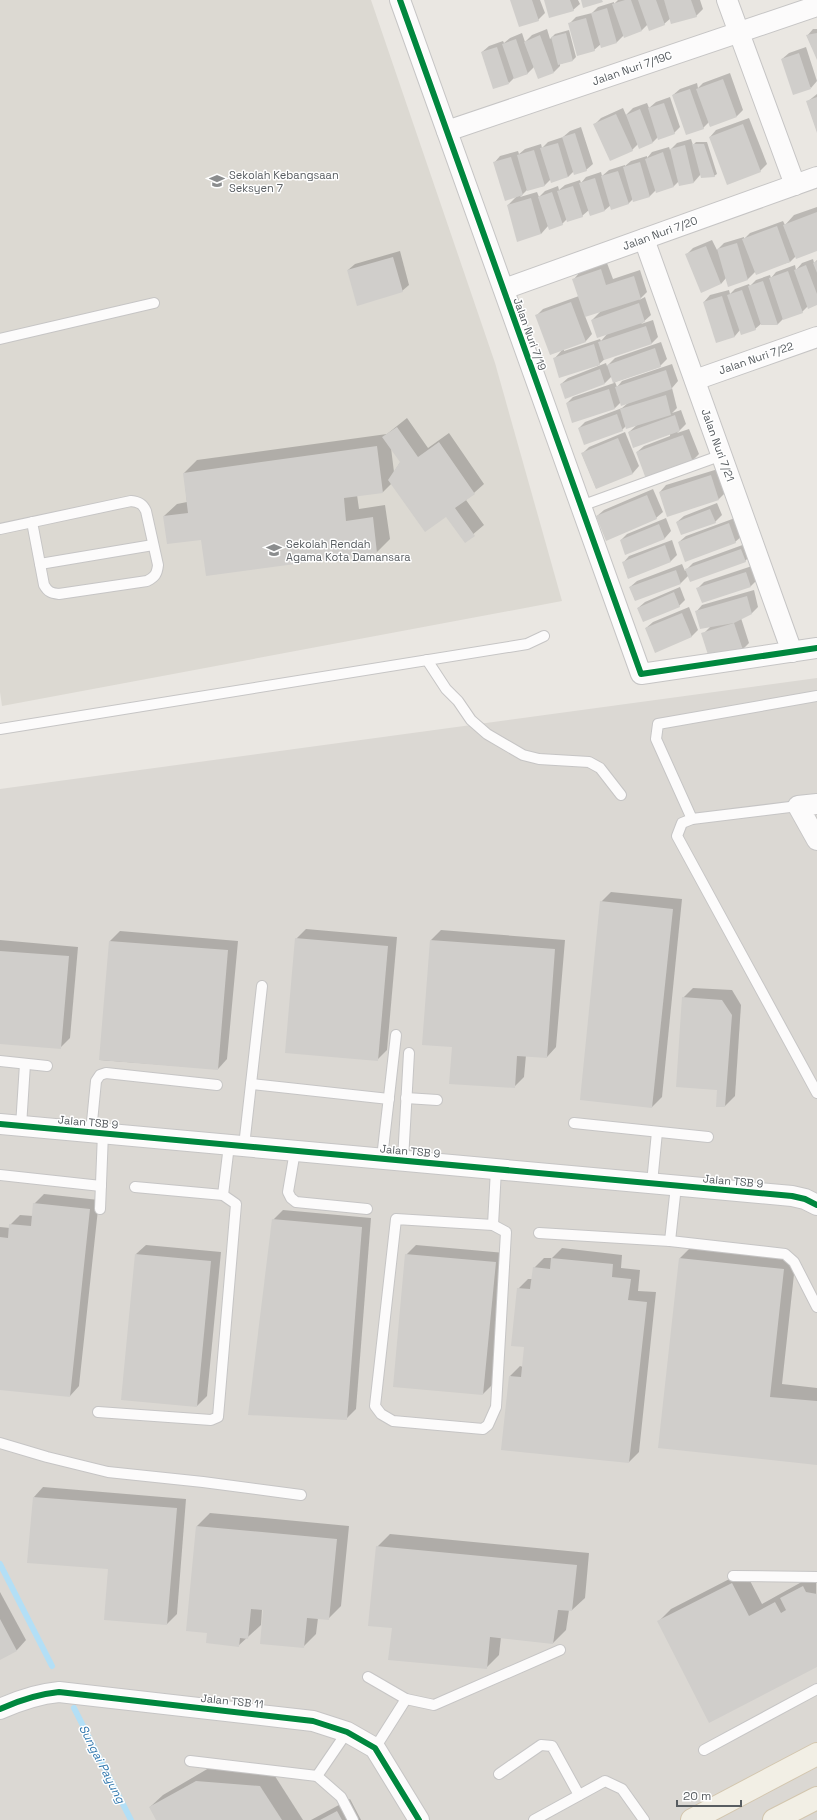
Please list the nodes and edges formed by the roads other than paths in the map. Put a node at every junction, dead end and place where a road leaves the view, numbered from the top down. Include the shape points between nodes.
1 (400, 0) edge
2 (727, 0) edge
3 (817, 6) edge
4 (739, 32) junction
5 (447, 131) junction
6 (817, 177) edge
7 (795, 185) junction
8 (644, 239) junction
9 (504, 289) junction
10 (154, 303) dead end
11 (817, 337) edge
12 (0, 340) edge
13 (695, 380) junction
14 (722, 455) junction
15 (581, 506) junction
16 (32, 522) junction
17 (0, 529) edge
18 (153, 545) junction
19 (40, 564) junction
20 (544, 636) dead end
21 (817, 648) edge
22 (792, 652) junction
23 (427, 660) junction
24 (817, 696) edge
25 (0, 729) edge
26 (621, 795) dead end
27 (807, 805) edge
28 (692, 819) junction
29 (817, 840) edge
30 (262, 986) dead end
31 (396, 1035) dead end
32 (409, 1053) dead end
33 (0, 1061) edge
34 (25, 1064) junction
35 (47, 1066) dead end
36 (217, 1084) dead end
37 (251, 1084) junction
38 (817, 1093) edge
39 (406, 1098) junction
40 (389, 1099) junction
41 (438, 1100) dead end
42 (574, 1123) dead end
43 (0, 1124) edge
44 (21, 1126) junction
45 (0, 1128) edge
46 (657, 1132) junction
47 (97, 1133) junction
48 (708, 1137) dead end
49 (237, 1145) junction
50 (295, 1151) junction
51 (382, 1158) junction
52 (403, 1160) junction
53 (496, 1169) junction
54 (0, 1175) edge
55 (652, 1183) junction
56 (102, 1186) junction
57 (676, 1186) junction
58 (135, 1187) dead end
59 (223, 1195) junction
60 (817, 1206) edge
61 (100, 1209) dead end
62 (367, 1209) dead end
63 (493, 1225) junction
64 (539, 1233) dead end
65 (670, 1241) junction
66 (817, 1307) edge
67 (98, 1412) dead end
68 (0, 1443) edge
69 (300, 1495) dead end
70 (733, 1576) dead end
71 (817, 1577) edge
72 (560, 1650) dead end
73 (368, 1677) dead end
74 (817, 1689) edge
75 (406, 1699) junction
76 (0, 1710) edge
77 (346, 1732) junction
78 (375, 1748) junction
79 (704, 1750) dead end
80 (817, 1754) edge
81 (190, 1761) dead end
82 (499, 1774) dead end
83 (317, 1776) junction
84 (579, 1795) junction
85 (817, 1798) edge
86 (353, 1820) edge
87 (419, 1820) edge
88 (534, 1820) edge
89 (644, 1820) edge
90 (692, 1820) edge
91 (774, 1820) edge

1 - 5 street, Jalan Nuri 7/19
2 - 4 street
3 - 4 street, Jalan Nuri 7/19C
4 - 5 street, Jalan Nuri 7/19C
4 - 7 street
5 - 9 street, Jalan Nuri 7/19
6 - 7 street, Jalan Nuri 7/20
7 - 8 street, Jalan Nuri 7/20
8 - 9 street, Jalan Nuri 7/20
8 - 13 street, Jalan Nuri 7/21
9 - 15 street, Jalan Nuri 7/19
10 - 12 lane
11 - 13 street, Jalan Nuri 7/22
13 - 14 street, Jalan Nuri 7/21
14 - 15 lane
14 - 22 street, Jalan Nuri 7/21
15 - 22 street, Jalan Nuri 7/19 via 641,674
16 - 17 lane
16 - 18 lane via 131,501 138,502 144,505
16 - 19 lane
18 - 19 lane
18 - 19 lane via 158,565 157,572 147,581 59,594 47,590
20 - 23 lane via 527,644
21 - 22 street
23 - 25 lane
23 - 26 lane via 471,720 487,734 523,756 589,762 600,768
24 - 28 lane via 658,724 656,739
27 - 28 lane
27 - 29 street
28 - 38 lane via 682,823 678,836
30 - 37 lane
31 - 40 lane
32 - 39 lane
33 - 34 lane
34 - 35 lane
34 - 44 lane
36 - 47 lane via 100,1075 96,1081
37 - 40 lane
37 - 49 lane
39 - 41 lane
39 - 52 lane
40 - 51 lane
42 - 46 lane
43 - 44 street, Jalan TSB 9
43 - 45 lane
44 - 47 street, Jalan TSB 9
46 - 48 lane
46 - 55 lane
47 - 49 street, Jalan TSB 9
47 - 56 lane
49 - 50 street, Jalan TSB 9
49 - 59 lane
50 - 51 street, Jalan TSB 9
50 - 62 lane via 288,1192 291,1198 296,1202
51 - 52 street, Jalan TSB 9
52 - 53 street, Jalan TSB 9
53 - 55 street, Jalan TSB 9
53 - 63 lane
54 - 56 lane
55 - 57 street, Jalan TSB 9
56 - 61 lane
57 - 60 street, Jalan TSB 9 via 792,1196 805,1199
57 - 65 lane
58 - 59 lane
59 - 67 lane via 236,1204 218,1417 211,1420
63 - 63 lane via 506,1232 496,1407 488,1425 483,1429 393,1420 381,1414 375,1406 396,1219
64 - 65 lane
65 - 66 lane via 785,1254 794,1262
68 - 69 lane via 108,1472
70 - 71 lane
72 - 75 lane via 434,1705
73 - 75 lane
74 - 79 lane
75 - 78 lane
76 - 77 street, Jalan TSB 11 via 39,1694 59,1692 313,1721
77 - 78 street, Jalan TSB 11
77 - 83 lane
78 - 87 street, Jalan TSB 11
80 - 90 main road
81 - 83 lane
82 - 84 lane via 541,1745 552,1746
83 - 86 lane via 341,1797
84 - 88 lane
84 - 89 lane via 605,1781 622,1789
85 - 91 main road

